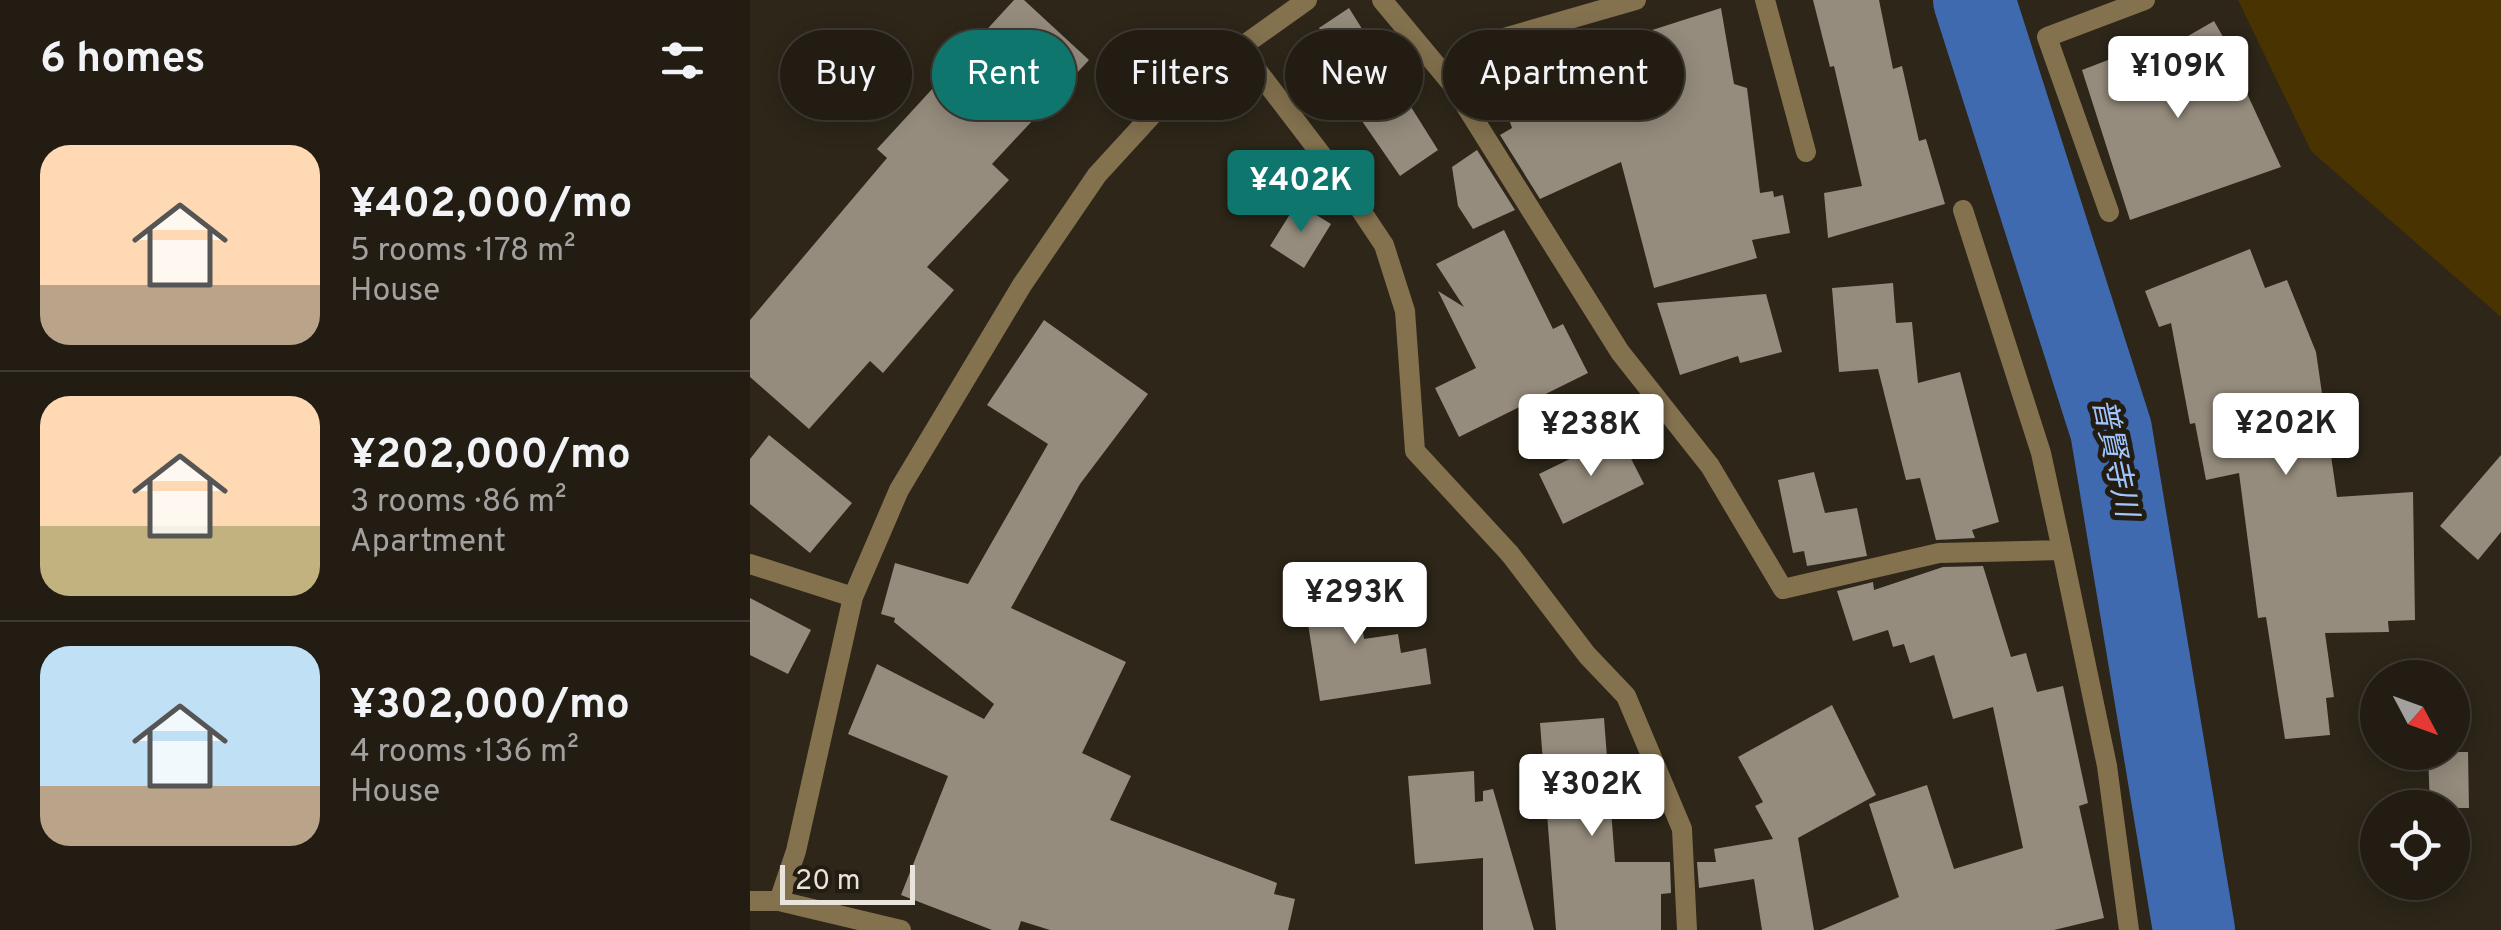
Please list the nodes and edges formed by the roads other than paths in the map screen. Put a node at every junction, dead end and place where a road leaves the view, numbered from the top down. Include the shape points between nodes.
1 (1307, 0) edge
2 (1382, 0) edge
3 (1636, 0) edge
4 (1766, 0) edge
5 (2145, 0) edge
6 (1265, 30) edge
7 (1442, 72) junction
8 (1265, 81) edge
9 (1148, 120) edge
10 (1806, 152) dead end
11 (1963, 210) dead end
12 (2108, 212) dead end
13 (2062, 550) junction
14 (750, 564) edge
15 (853, 597) junction
16 (750, 900) edge
17 (779, 901) junction
18 (900, 930) edge
19 (1687, 930) edge
20 (2129, 930) edge

1 - 6 street
2 - 7 street
3 - 7 street via 1507,37
4 - 10 street
5 - 12 street via 2047,37
7 - 13 street via 1620,352 1710,466 1784,589 1939,553
8 - 19 street via 1384,246 1405,311 1415,450 1626,696 1682,829
9 - 15 street via 1098,175 1022,284 899,490
11 - 13 street via 2041,453
13 - 20 street via 2107,766
14 - 15 street
15 - 17 street
16 - 17 street
17 - 18 street

